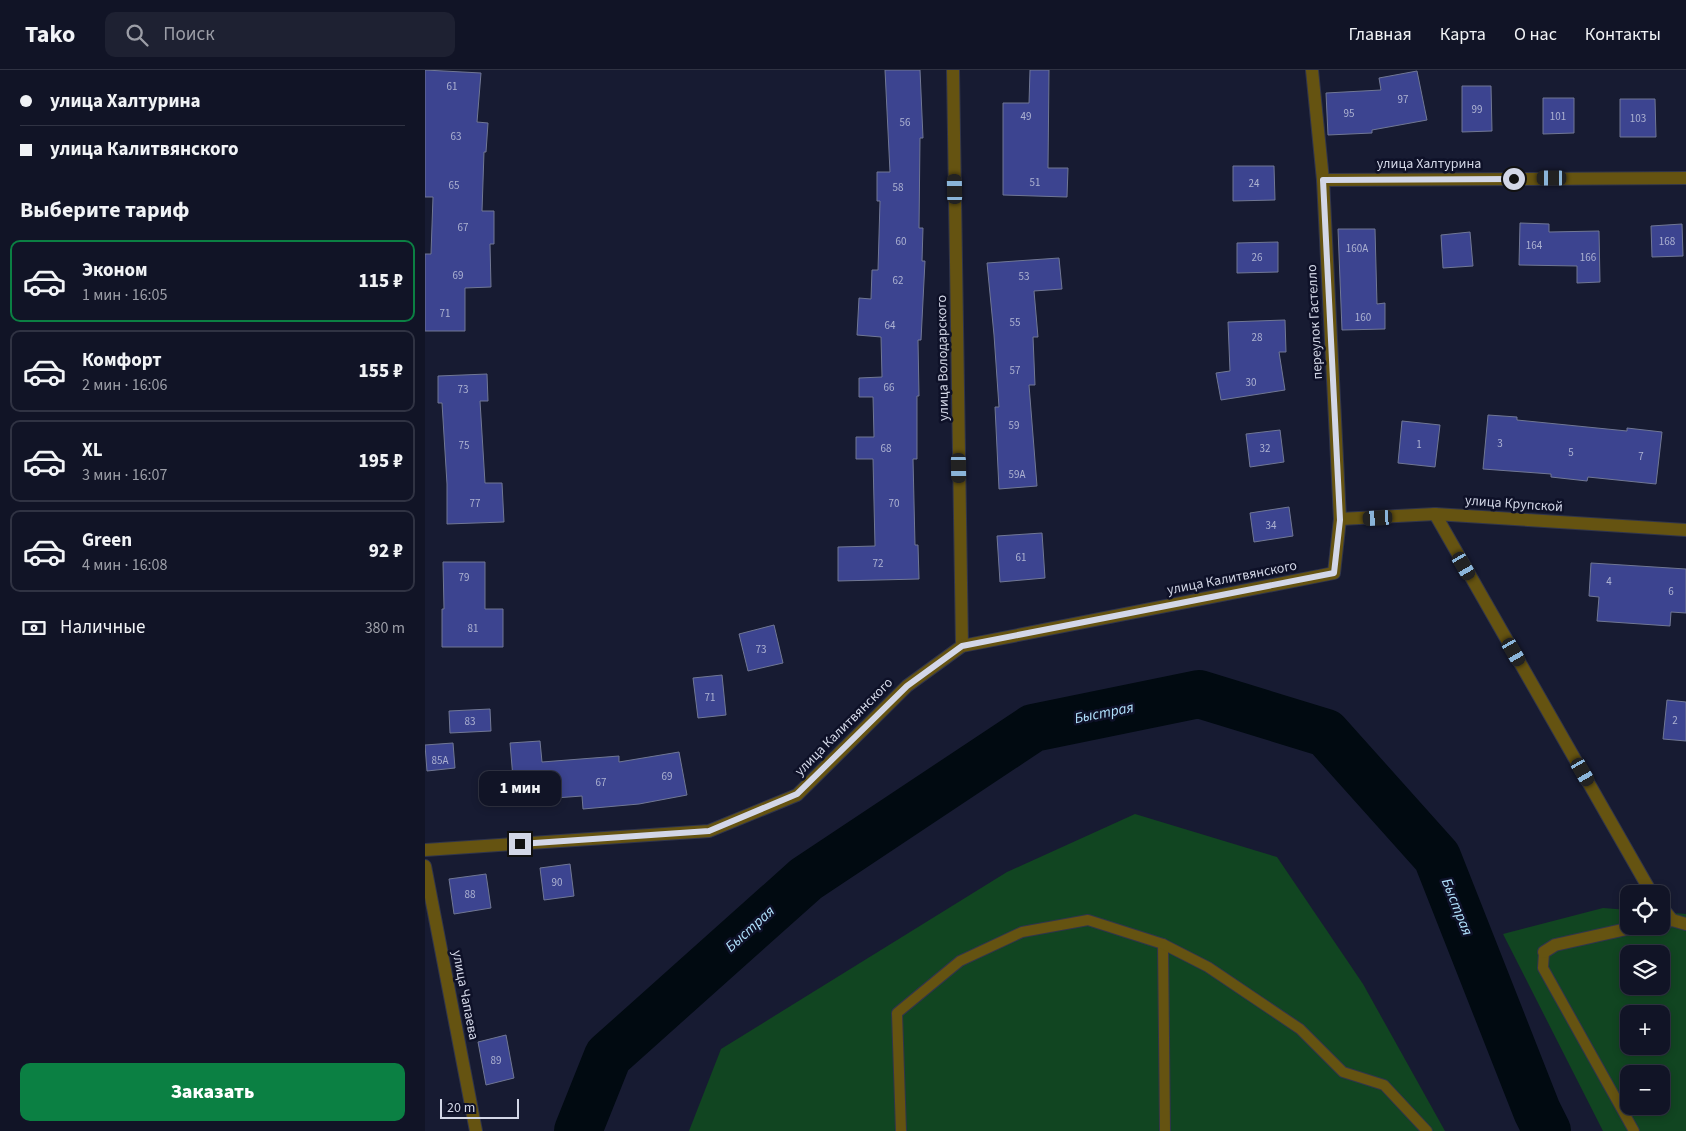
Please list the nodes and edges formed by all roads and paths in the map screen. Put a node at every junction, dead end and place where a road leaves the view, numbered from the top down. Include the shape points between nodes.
1 (953, 70) edge
2 (1312, 70) edge
3 (1686, 178) edge
4 (1323, 180) junction
5 (1435, 514) junction
6 (1340, 520) junction
7 (1686, 530) edge
8 (1334, 573) joint
9 (962, 646) junction
10 (425, 850) edge
11 (425, 866) edge
12 (1647, 885) edge
13 (1670, 922) edge
14 (1686, 924) edge
15 (1620, 931) edge
16 (1163, 944) junction
17 (1544, 952) joint
18 (476, 1131) edge
19 (901, 1131) edge
20 (1165, 1131) edge
21 (1427, 1131) edge
22 (1634, 1131) edge

1 - 9 street, улица Володарского
2 - 4 street, переулок Гастелло
3 - 4 street, улица Халтурина
4 - 6 street, переулок Гастелло
5 - 6 street, улица Крупской
5 - 7 street, улица Крупской
5 - 12 street
6 - 8 street, переулок Гастелло
8 - 9 street, улица Калитвянского
9 - 10 street, улица Калитвянского via 907,686 797,794 709,831
11 - 18 street, улица Чапаева
13 - 14 street
15 - 17 street via 1555,945
16 - 19 lane via 1088,920 1022,932 960,961 897,1013
16 - 20 lane
16 - 21 lane via 1208,967 1300,1029 1343,1072 1384,1085
17 - 22 lane via 1543,968

